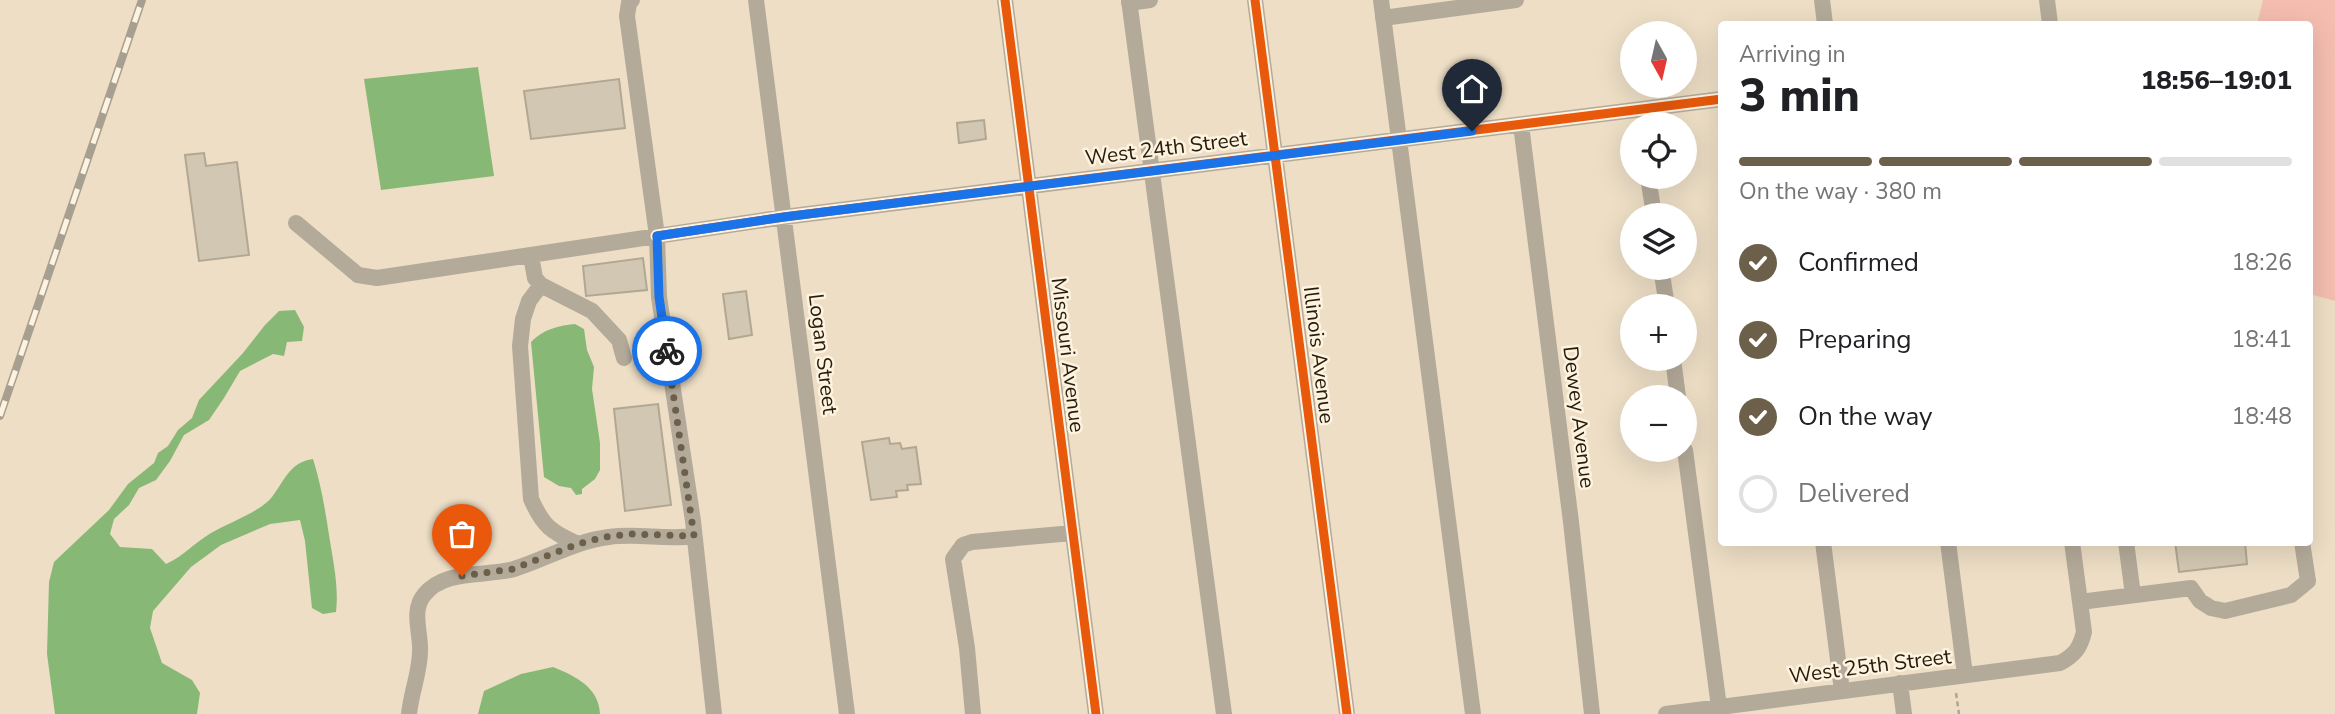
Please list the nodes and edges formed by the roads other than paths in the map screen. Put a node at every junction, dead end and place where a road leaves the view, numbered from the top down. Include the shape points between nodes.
1 (632, 0) edge
2 (756, 0) edge
3 (1005, 0) edge
4 (1150, 0) edge
5 (1255, 0) edge
6 (1381, 0) edge
7 (1516, 0) edge
8 (1822, 0) edge
9 (2046, 0) edge
10 (1129, 1) edge
11 (1383, 18) junction
12 (1825, 21) edge
13 (2050, 21) edge
14 (1718, 100) edge
15 (1663, 112) edge
16 (1620, 118) edge
17 (1521, 125) junction
18 (1399, 140) junction
19 (1275, 156) junction
20 (1152, 172) junction
21 (1029, 187) junction
22 (784, 217) junction
23 (296, 223) dead end
24 (657, 236) junction
25 (531, 256) junction
26 (541, 285) junction
27 (624, 358) dead end
28 (1687, 462) edge
29 (1073, 533) junction
30 (694, 536) junction
31 (578, 544) junction
32 (1824, 546) edge
33 (1948, 546) edge
34 (2073, 546) edge
35 (2127, 546) edge
36 (2303, 546) edge
37 (2133, 595) junction
38 (2080, 602) junction
39 (1960, 676) junction
40 (1900, 683) junction
41 (1842, 691) junction
42 (1719, 707) junction
43 (409, 714) edge
44 (714, 714) edge
45 (847, 714) edge
46 (974, 714) edge
47 (1096, 714) edge
48 (1224, 714) edge
49 (1347, 714) edge
50 (1473, 714) edge
51 (1592, 714) edge
52 (1667, 714) edge
53 (1904, 714) edge

1 - 24 street via 627,16
2 - 22 street, Logan Street
3 - 21 street, Missouri Avenue
4 - 10 street
5 - 19 street, Illinois Avenue
6 - 11 street
7 - 11 street
8 - 12 street
9 - 13 street
10 - 20 street
11 - 18 street
14 - 15 street, West 24th Street
16 - 17 street, West 24th Street
17 - 18 street, West 24th Street
17 - 51 street, Dewey Avenue
18 - 19 street, West 24th Street
18 - 50 street
19 - 20 street, West 24th Street
19 - 49 street, Illinois Avenue
20 - 21 street, West 24th Street
20 - 48 street
21 - 22 street, West 24th Street
21 - 29 street, Missouri Avenue
22 - 24 street, West 24th Street
22 - 45 street, Logan Street
23 - 25 street, West 24th Street via 366,278
24 - 25 street, West 24th Street
24 - 30 street via 659,297
25 - 26 street
26 - 27 street via 592,311 619,340
26 - 31 street via 529,301 520,346 531,499 553,533
28 - 42 street
29 - 46 street via 972,542 963,545 953,559
29 - 47 street, Missouri Avenue
30 - 31 street via 631,534
30 - 44 street
31 - 43 street via 513,569 440,582 423,595 416,613 421,655
32 - 41 street
33 - 39 street
34 - 38 street
35 - 37 street
36 - 37 street via 2308,581 2291,595 2225,611 2200,601 2191,588
37 - 38 street
38 - 39 street, West 25th Street via 2081,644 2060,663
39 - 40 street, West 25th Street
40 - 41 street, West 25th Street
40 - 53 street
41 - 42 street, West 25th Street
42 - 52 street, West 25th Street

